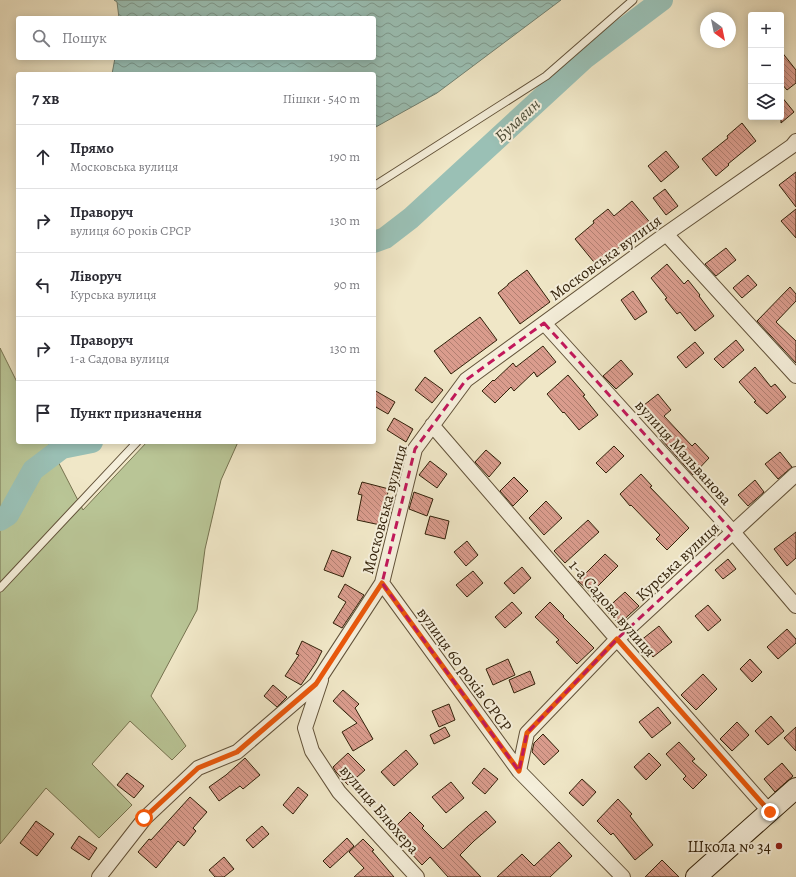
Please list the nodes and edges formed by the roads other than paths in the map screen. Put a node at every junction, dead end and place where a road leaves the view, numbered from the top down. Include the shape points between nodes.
1 (633, 0) edge
2 (795, 146) edge
3 (376, 185) edge
4 (666, 234) junction
5 (544, 323) junction
6 (796, 376) edge
7 (432, 425) junction
8 (135, 444) edge
9 (796, 474) edge
10 (733, 532) junction
11 (382, 583) junction
12 (0, 588) edge
13 (796, 606) edge
14 (617, 639) junction
15 (324, 671) junction
16 (519, 771) junction
17 (796, 788) edge
18 (770, 812) junction
19 (99, 877) edge
20 (417, 877) edge
21 (623, 877) edge
22 (696, 877) edge

1 - 3 lane via 546,76
2 - 4 street, Московська вулиця
4 - 5 street, Московська вулиця
4 - 6 street
5 - 7 street, Московська вулиця via 466,380
5 - 10 street, вулиця Мальванова
7 - 11 street, Московська вулиця via 415,449
7 - 14 street, 1-а Садова вулиця
8 - 12 lane
9 - 10 street, Курська вулиця
10 - 13 street, вулиця Мальванова
10 - 14 street, Курська вулиця
11 - 15 street, Московська вулиця
11 - 16 street, вулиця 60 років СРСР
14 - 16 street, Курська вулиця via 527,733
14 - 18 street, 1-а Садова вулиця
15 - 19 street, Московська вулиця via 316,684 237,752 198,768 144,818
15 - 20 street, вулиця Блюхера via 305,728 312,750 339,792
16 - 21 street, вулиця 60 років СРСР
17 - 18 street
18 - 22 street

